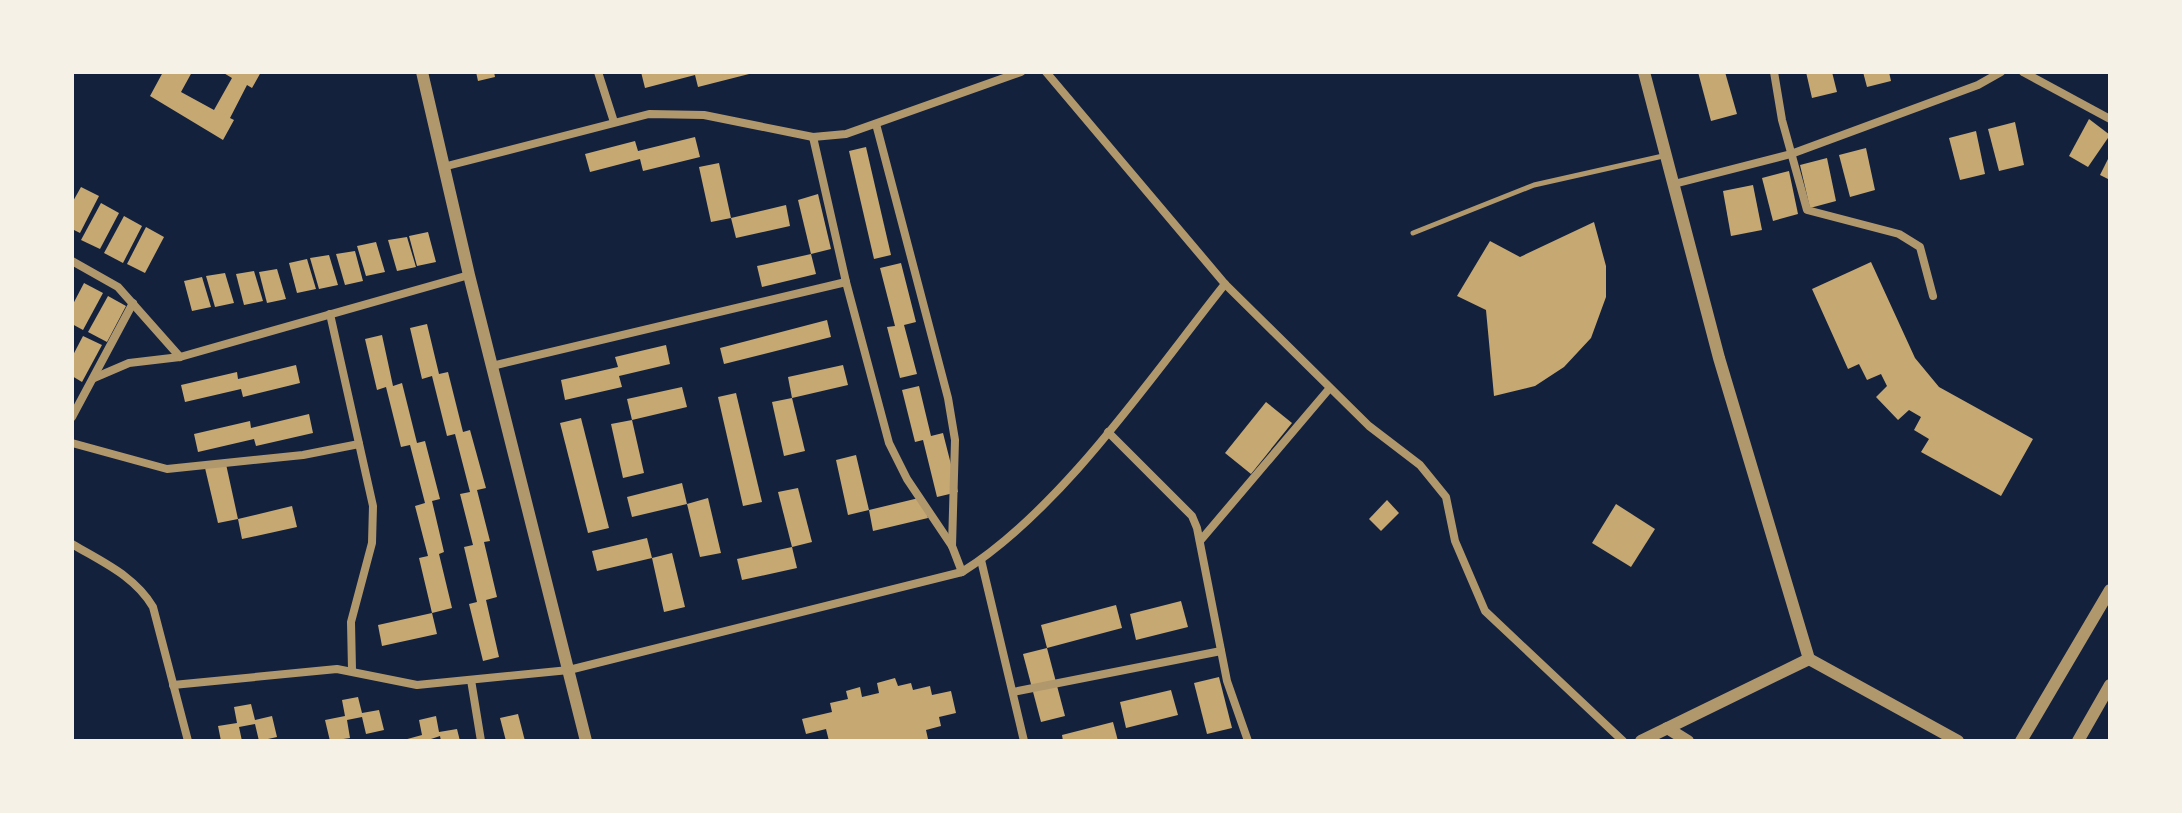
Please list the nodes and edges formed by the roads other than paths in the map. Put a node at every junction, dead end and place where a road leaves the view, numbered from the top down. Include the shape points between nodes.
1 (422, 72) edge
2 (598, 72) edge
3 (1021, 72) edge
4 (1046, 72) edge
5 (1644, 72) edge
6 (1774, 72) edge
7 (2001, 72) edge
8 (2023, 72) edge
9 (2110, 119) edge
10 (614, 122) junction
11 (876, 124) junction
12 (813, 137) junction
13 (1791, 154) junction
14 (1666, 155) junction
15 (443, 167) junction
16 (1674, 184) junction
17 (1413, 233) dead end
18 (72, 261) edge
19 (469, 275) junction
20 (846, 282) junction
21 (1225, 284) junction
22 (1933, 296) dead end
23 (133, 303) junction
24 (330, 314) junction
25 (180, 357) junction
26 (492, 366) junction
27 (94, 378) junction
28 (1329, 389) junction
29 (74, 410) edge
30 (1108, 432) junction
31 (72, 443) edge
32 (359, 444) junction
33 (1200, 541) junction
34 (72, 544) edge
35 (952, 546) junction
36 (981, 560) junction
37 (962, 572) junction
38 (2110, 590) edge
39 (1221, 651) junction
40 (1809, 659) junction
41 (352, 670) junction
42 (569, 670) junction
43 (471, 680) junction
44 (173, 685) junction
45 (2110, 685) edge
46 (1013, 692) junction
47 (1667, 728) junction
48 (188, 741) edge
49 (481, 741) edge
50 (586, 741) edge
51 (1024, 741) edge
52 (1248, 741) edge
53 (1623, 741) edge
54 (1641, 741) edge
55 (1688, 741) edge
56 (1958, 741) edge
57 (2021, 741) edge
58 (2078, 741) edge

1 - 15 street
2 - 10 street
3 - 11 street
4 - 21 street
5 - 14 street
6 - 13 street
7 - 13 street
8 - 9 street
10 - 12 street via 649,114 704,115
10 - 15 street
11 - 12 street
11 - 35 street via 948,398 955,440
12 - 20 street
13 - 16 street
13 - 22 street via 1807,210 1899,234 1920,247
14 - 16 street
14 - 17 lane via 1534,185
15 - 19 street
16 - 40 street via 1719,358
18 - 23 street via 118,287
19 - 24 street
19 - 26 street
20 - 26 street
20 - 35 street via 889,443
21 - 28 street
21 - 30 street
23 - 25 street
23 - 27 street
24 - 25 street
24 - 32 street
25 - 27 street via 129,363
26 - 42 street
27 - 29 street
28 - 33 street
28 - 53 street via 1420,465 1446,497 1455,541 1485,611
30 - 33 street via 1192,516
30 - 36 street via 1007,541
31 - 32 street via 167,469
32 - 41 street via 373,506 372,543 351,622
33 - 39 street
34 - 44 street via 143,590 153,607
35 - 37 street
36 - 37 street
36 - 46 street
37 - 42 street
38 - 57 street
39 - 46 street
39 - 52 street
40 - 47 street
40 - 56 street
41 - 43 street via 417,685
41 - 44 street
42 - 43 street
42 - 50 street
43 - 49 street
44 - 48 street
45 - 58 street
46 - 51 street
47 - 54 street
47 - 55 street

